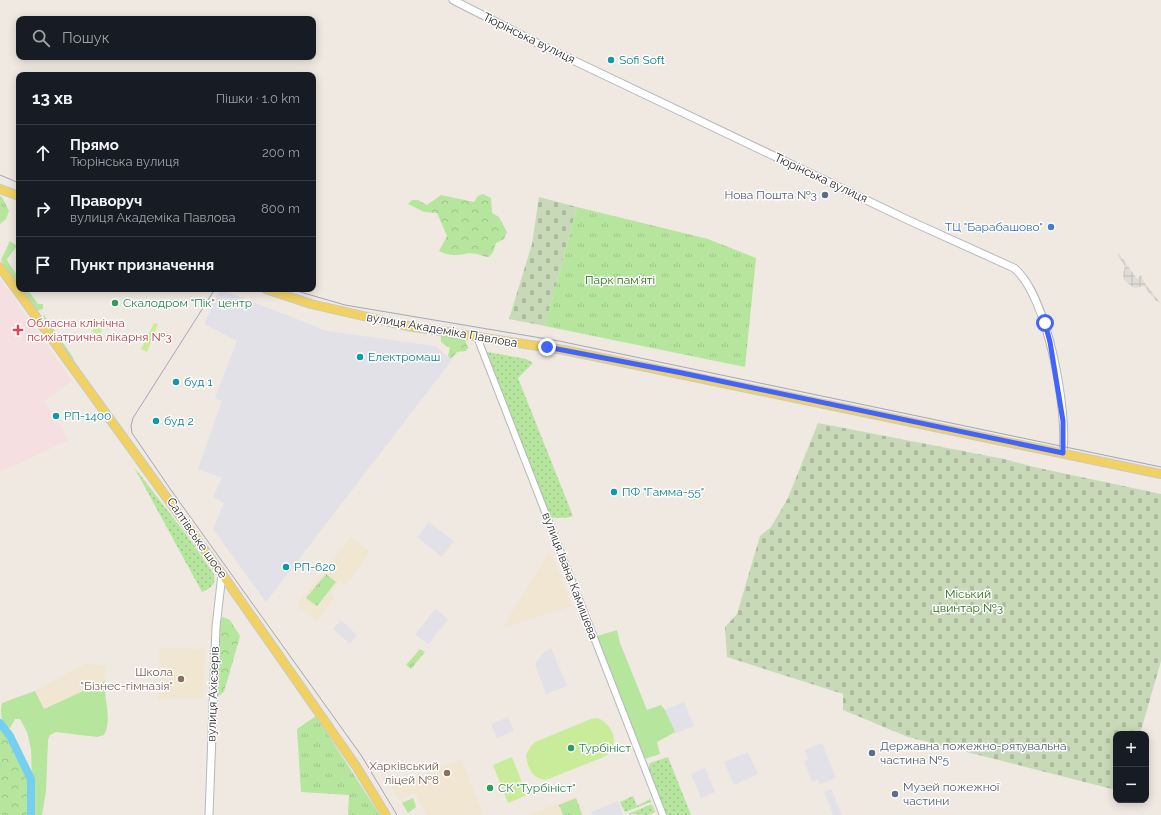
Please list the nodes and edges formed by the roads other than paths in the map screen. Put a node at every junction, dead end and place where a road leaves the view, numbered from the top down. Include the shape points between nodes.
1 (453, 0) edge
2 (0, 189) edge
3 (16, 195) edge
4 (0, 266) edge
5 (16, 288) edge
6 (19, 292) edge
7 (276, 292) edge
8 (477, 337) junction
9 (1063, 453) junction
10 (1161, 474) edge
11 (222, 574) junction
12 (209, 815) edge
13 (386, 815) edge
14 (663, 815) edge

1 - 9 main road, Тюрінська вулиця via 537,43 1014,268 1030,288 1048,333 1063,421
2 - 3 main road
4 - 5 main road, Салтівське шосе
6 - 11 main road, Салтівське шосе
7 - 8 main road, вулиця Академіка Павлова via 344,312 407,326
8 - 9 main road, вулиця Академіка Павлова via 550,347 682,373
8 - 14 street, вулиця Івана Камишева
9 - 10 main road, вулиця Академіка Павлова
11 - 12 main road, вулиця Ахієзерів via 216,627
11 - 13 main road, Салтівське шосе via 356,766

